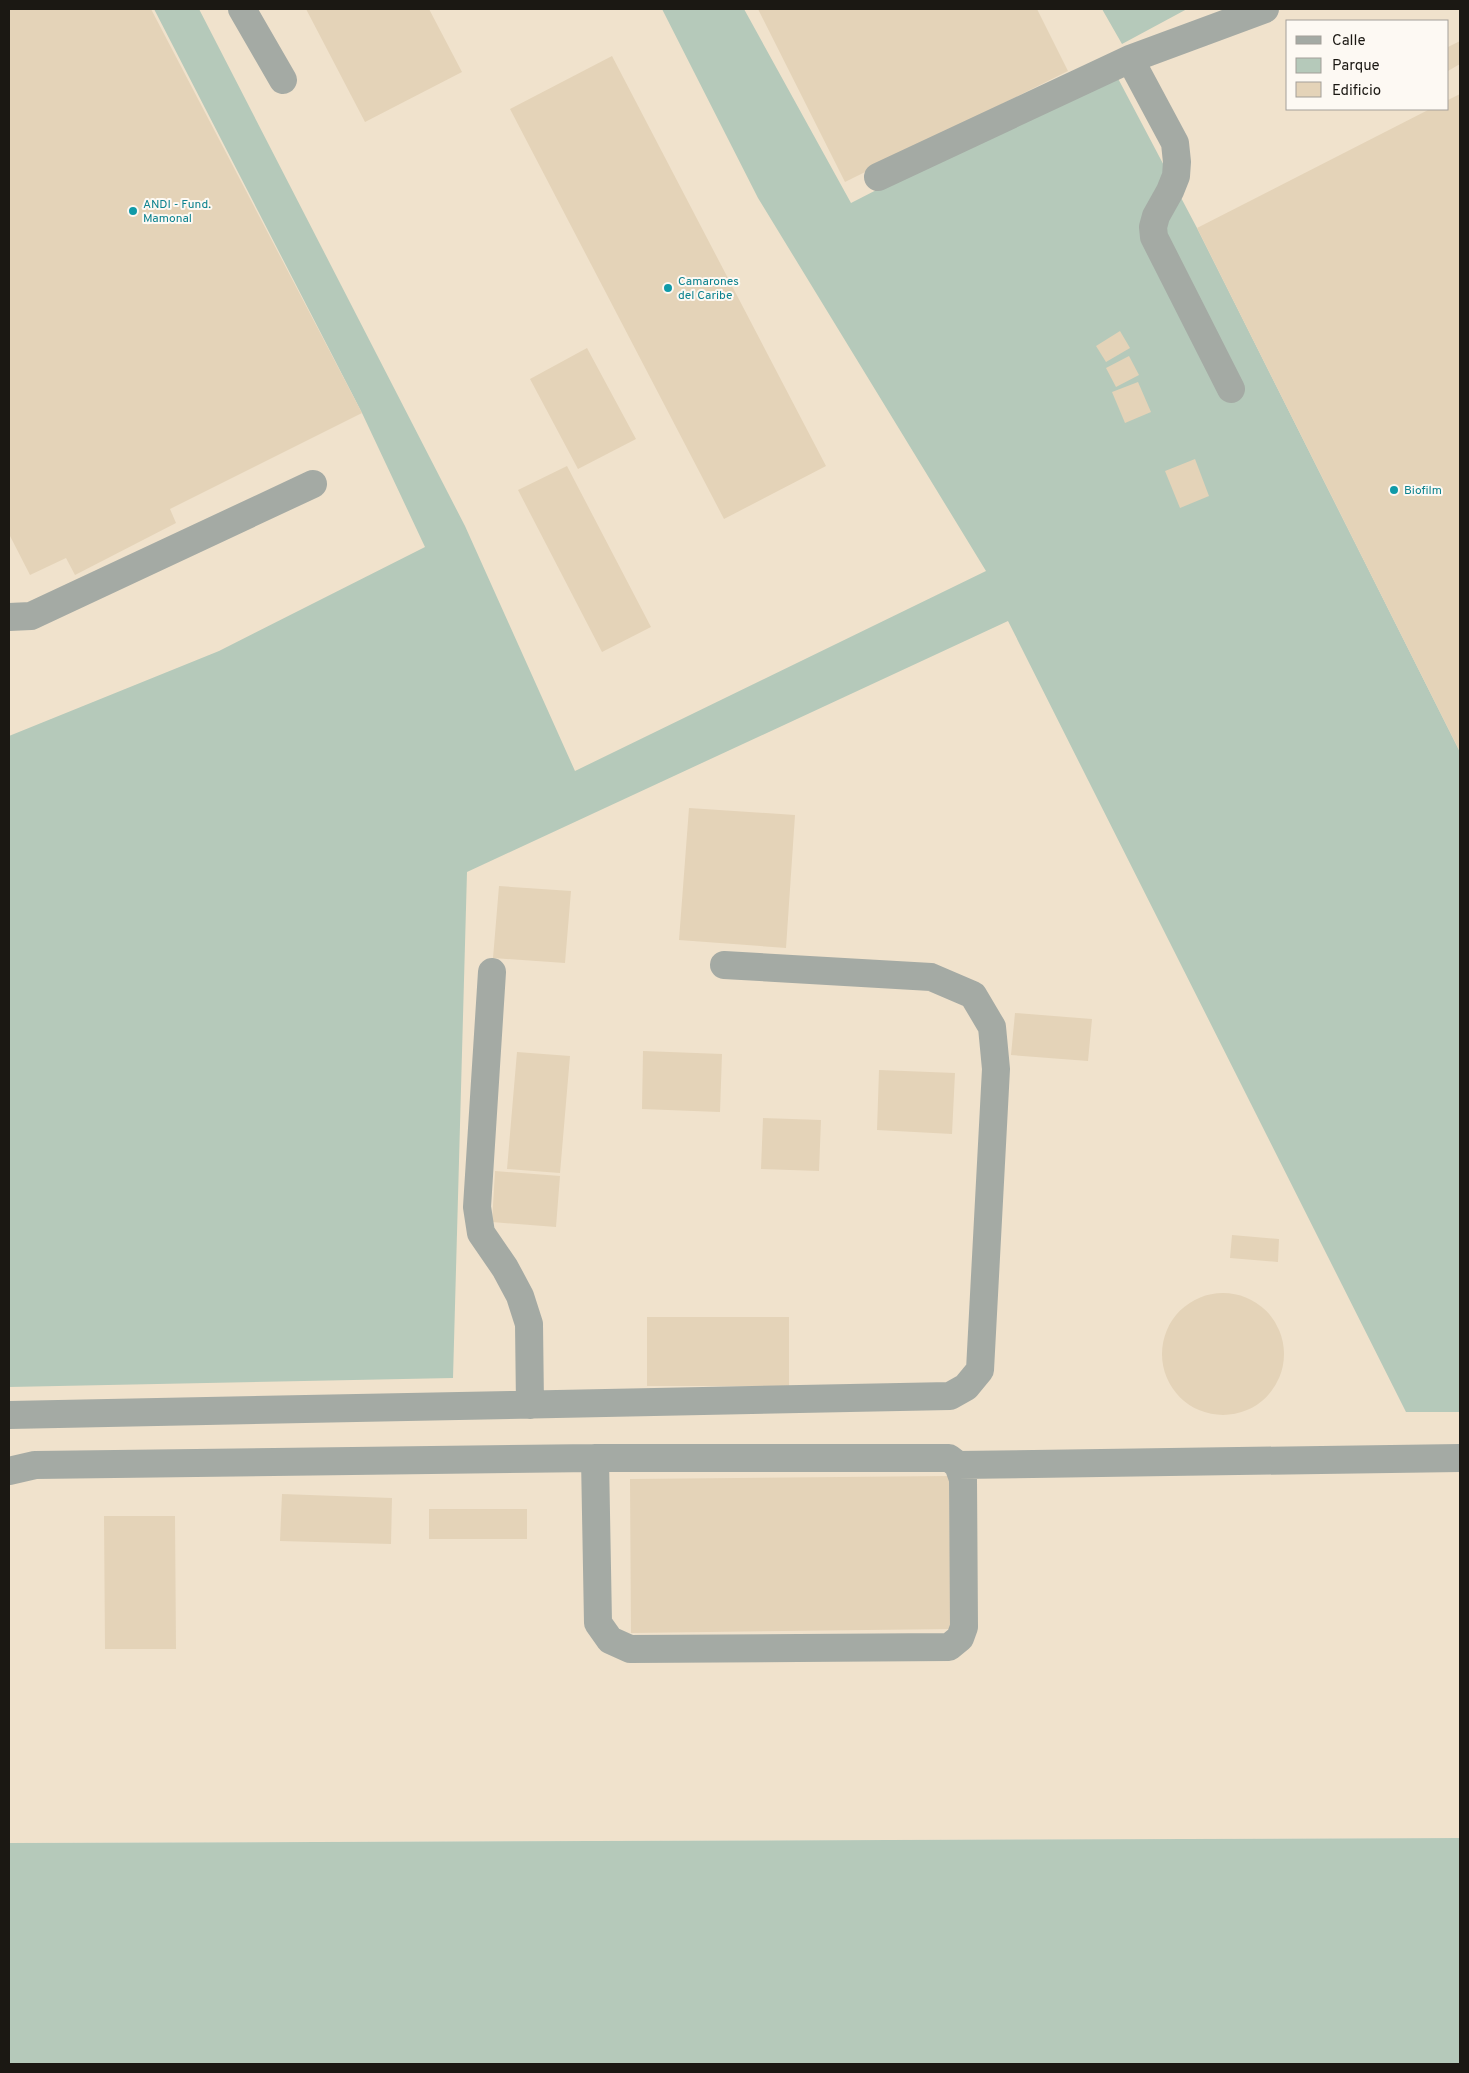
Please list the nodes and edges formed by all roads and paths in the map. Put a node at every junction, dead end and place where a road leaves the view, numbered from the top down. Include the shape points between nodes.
1 (242, 9) edge
2 (1265, 9) edge
3 (1130, 59) junction
4 (283, 80) dead end
5 (878, 177) dead end
6 (1230, 389) dead end
7 (313, 484) dead end
8 (9, 617) edge
9 (724, 965) dead end
10 (492, 972) dead end
11 (530, 1404) junction
12 (9, 1415) edge
13 (595, 1458) junction
14 (1460, 1458) edge
15 (958, 1465) junction
16 (9, 1471) edge

1 - 4 lane
2 - 3 lane
3 - 5 lane
3 - 6 lane via 1175,143 1176,176 1156,216 1154,237
7 - 8 lane via 31,616
9 - 11 lane via 931,977 973,995 992,1027 996,1069 980,1370 966,1388 950,1396
10 - 11 lane via 477,1207 481,1233 520,1296 529,1324
11 - 12 lane
13 - 15 lane via 949,1458
13 - 15 lane via 598,1623 610,1640 630,1649 949,1647 960,1638 964,1627 963,1479
13 - 16 lane via 35,1465
14 - 15 lane

